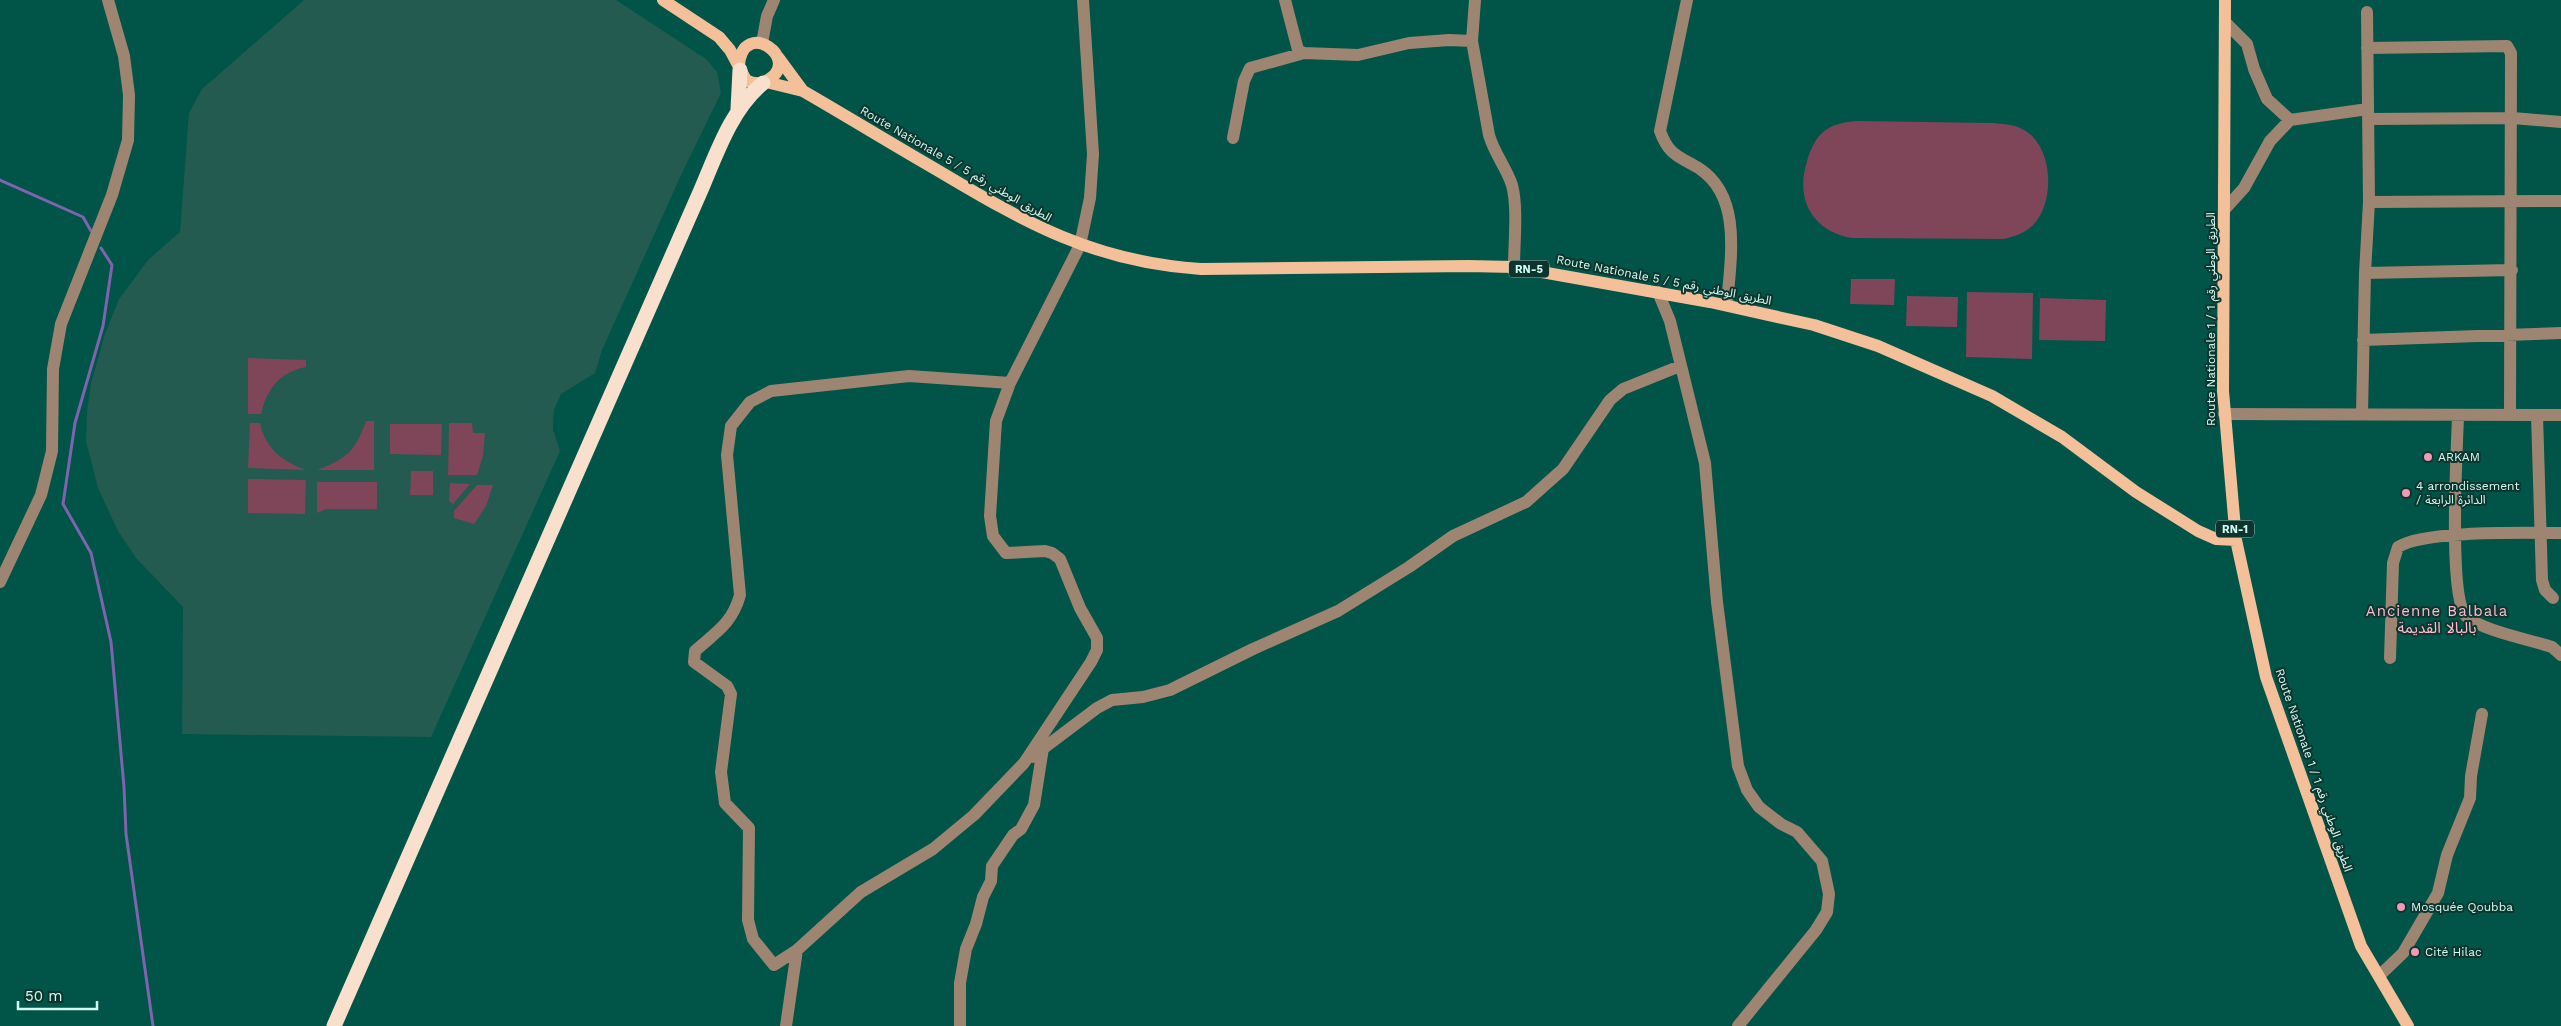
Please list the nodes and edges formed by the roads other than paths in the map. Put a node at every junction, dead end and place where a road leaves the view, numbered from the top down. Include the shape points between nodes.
1 (108, 0) edge
2 (663, 0) edge
3 (774, 0) edge
4 (1083, 0) edge
5 (1285, 0) edge
6 (1475, 0) edge
7 (1687, 0) edge
8 (2226, 0) edge
9 (2367, 12) dead end
10 (2225, 22) junction
11 (719, 38) junction
12 (1472, 42) junction
13 (758, 44) junction
14 (2367, 48) junction
15 (1304, 53) junction
16 (778, 56) junction
17 (739, 68) junction
18 (765, 82) junction
19 (803, 91) junction
20 (738, 109) junction
21 (2368, 114) junction
22 (2513, 118) junction
23 (2290, 120) junction
24 (2561, 122) edge
25 (1233, 138) dead end
26 (2561, 200) edge
27 (2512, 201) junction
28 (2369, 202) junction
29 (2224, 210) junction
30 (1080, 245) junction
31 (1514, 268) junction
32 (2512, 270) junction
33 (2365, 273) junction
34 (1658, 292) junction
35 (1727, 305) junction
36 (2561, 333) edge
37 (2512, 334) junction
38 (2363, 340) junction
39 (1680, 366) junction
40 (1010, 383) junction
41 (2362, 413) junction
42 (2224, 414) junction
43 (2510, 415) junction
44 (2537, 415) junction
45 (2561, 415) edge
46 (2458, 416) junction
47 (2540, 533) junction
48 (2561, 533) edge
49 (2456, 535) junction
50 (2236, 540) junction
51 (0, 582) edge
52 (2553, 598) dead end
53 (2561, 655) edge
54 (2390, 658) dead end
55 (2482, 714) dead end
56 (1043, 748) junction
57 (1024, 763) junction
58 (797, 950) junction
59 (2379, 976) junction
60 (334, 1026) edge
61 (786, 1026) edge
62 (960, 1026) edge
63 (1738, 1026) edge
64 (2408, 1026) edge

1 - 51 street via 124,56 129,95 128,140 112,194 61,324 53,370 52,451 41,495
2 - 11 main road
3 - 13 street
4 - 30 street via 1093,154 1090,198
5 - 15 street via 1294,41 1298,50
6 - 12 street
7 - 35 street via 1660,131 1666,147 1713,180 1724,199 1730,220 1731,245
8 - 10 main road, Route Nationale 1 / الطريق الوطني رقم 1 / RN-1
9 - 14 street
10 - 23 street via 2247,44 2267,99
10 - 29 main road, Route Nationale 1 / الطريق الوطني رقم 1 / RN-1
11 - 13 main road
11 - 17 main road
12 - 15 street via 1409,43 1358,55
12 - 31 street via 1492,146 1512,185
13 - 16 main road via 772,48
13 - 17 main road via 742,52
14 - 21 street
14 - 22 street via 2506,46 2511,53
15 - 25 street via 1250,68 1244,81
16 - 18 main road via 777,71
16 - 19 main road, RN-5
17 - 18 main road via 752,82
17 - 20 highway
18 - 19 main road, RN-5
18 - 20 highway
19 - 30 main road, Route Nationale 5 / الطريق الوطني رقم 5 / RN-5 via 1009,213
20 - 60 highway via 492,661
21 - 22 street
21 - 23 street
21 - 28 street
22 - 24 street
22 - 27 street
23 - 29 street via 2270,141 2244,188
26 - 27 street
27 - 28 street
27 - 32 street
28 - 33 street
29 - 42 main road, Route Nationale 1 / الطريق الوطني رقم 1 / RN-1
30 - 31 main road, Route Nationale 5 / الطريق الوطني رقم 5 / RN-5 via 1139,262 1201,269
30 - 40 street
31 - 34 main road, Route Nationale 5 / الطريق الوطني رقم 5 / RN-5
32 - 33 street
32 - 37 street
33 - 38 street
34 - 35 main road, Route Nationale 5 / الطريق الوطني رقم 5 / RN-5
34 - 39 street via 1670,321
35 - 50 main road, Route Nationale 5 / الطريق الوطني رقم 5 / RN-5 via 1846,334 1968,385 2062,437 2136,492 2198,531 2216,539
36 - 37 street
37 - 38 street
37 - 43 street
38 - 41 street
39 - 56 street via 1623,389 1610,400 1563,469 1526,502 1453,536 1338,611 1170,690 1112,700
39 - 63 street via 1706,463 1717,602 1738,766 1746,790 1759,807 1797,832 1822,861 1829,894 1827,912 1816,930
40 - 57 street via 996,421 992,445 990,516 993,536 1006,553 1045,551 1060,559 1096,638 1097,650
40 - 58 street via 909,376 771,391 750,402 731,426 727,455 740,595 735,612 695,651 694,662 727,686 731,694 721,772 725,803 749,828 748,920 753,940 774,965
41 - 42 street
41 - 46 street
42 - 50 main road, Route Nationale 1 / الطريق الوطني رقم 1 / RN-1
43 - 44 street
43 - 46 street
44 - 45 street
44 - 47 street
46 - 49 street
47 - 48 street
47 - 49 street
47 - 52 street via 2542,580 2545,590
49 - 53 street via 2458,594 2466,615 2479,624 2552,647
49 - 54 street via 2407,541 2398,547 2393,563
50 - 59 main road, Route Nationale 1 / الطريق الوطني رقم 1 / RN-1 via 2266,677 2361,946
55 - 59 street via 2470,798 2448,855 2438,893 2403,954
56 - 57 street
56 - 62 street via 1034,805 1021,829 1013,835 992,866 991,881 966,948 960,983
57 - 58 street via 974,815 933,849 861,892
58 - 61 street
59 - 64 main road, Route Nationale 1 / الطريق الوطني رقم 1 / RN-1

